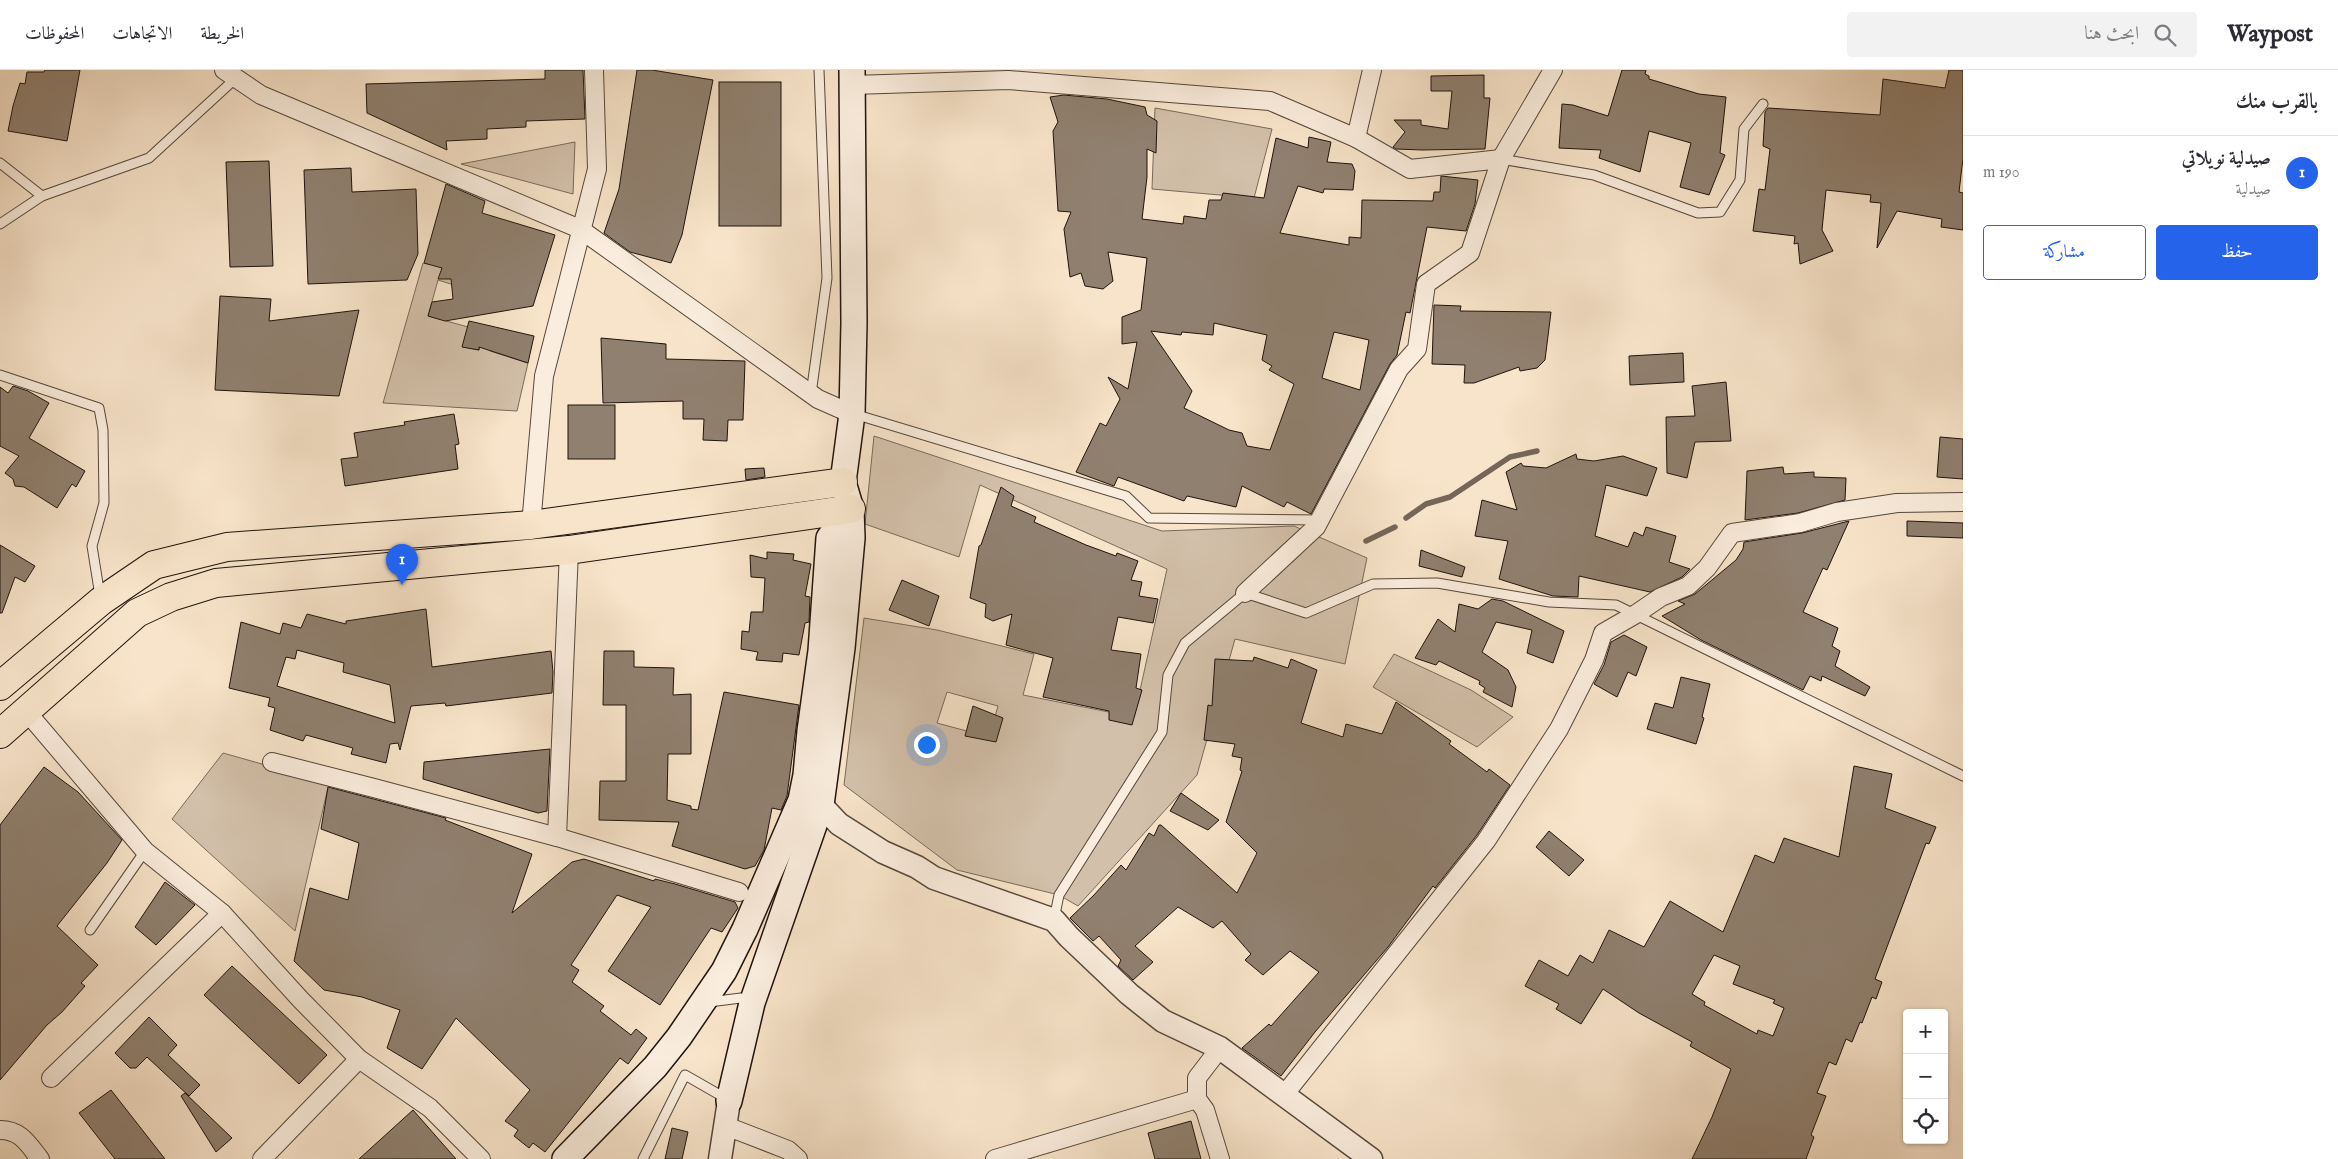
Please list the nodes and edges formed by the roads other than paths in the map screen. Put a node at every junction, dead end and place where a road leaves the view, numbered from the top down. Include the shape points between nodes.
1 (594, 70) edge
2 (820, 70) edge
3 (1372, 70) edge
4 (1553, 70) edge
5 (230, 74) edge
6 (1038, 76) edge
7 (853, 78) edge
8 (1762, 104) dead end
9 (1356, 138) junction
10 (1501, 159) junction
11 (0, 163) edge
12 (42, 196) junction
13 (0, 224) edge
14 (580, 229) junction
15 (0, 375) edge
16 (811, 394) junction
17 (852, 414) junction
18 (843, 482) junction
19 (1963, 502) edge
20 (851, 510) junction
21 (1320, 520) junction
22 (531, 525) junction
23 (569, 550) junction
24 (1245, 593) junction
25 (101, 601) junction
26 (1636, 614) junction
27 (0, 686) edge
28 (26, 711) junction
29 (0, 734) edge
30 (272, 762) dead end
31 (1963, 776) edge
32 (812, 799) junction
33 (557, 838) junction
34 (145, 851) junction
35 (738, 892) dead end
36 (222, 913) junction
37 (1054, 920) junction
38 (90, 930) dead end
39 (704, 1002) junction
40 (752, 1003) junction
41 (1220, 1048) junction
42 (359, 1059) junction
43 (51, 1078) dead end
44 (1284, 1095) junction
45 (1197, 1099) junction
46 (729, 1101) junction
47 (726, 1126) junction
48 (0, 1130) edge
49 (40, 1159) edge
50 (262, 1159) edge
51 (480, 1159) edge
52 (565, 1159) edge
53 (642, 1159) edge
54 (720, 1159) edge
55 (798, 1159) edge
56 (995, 1159) edge
57 (1220, 1159) edge
58 (1371, 1159) edge

1 - 14 street via 597,169
2 - 16 lane via 827,278
3 - 9 street
4 - 10 street
5 - 12 lane via 149,158
5 - 14 street via 261,95
6 - 7 street via 1008,80
6 - 9 street via 1270,101
7 - 17 main road
8 - 10 lane via 1744,129 1740,180 1720,212 1698,213 1594,175
9 - 10 street via 1410,169
10 - 21 street via 1470,252 1426,284 1417,349 1399,369
11 - 12 lane
12 - 13 lane
14 - 16 street
14 - 22 street via 544,376
15 - 25 lane via 99,408 103,430 104,503 92,546
16 - 17 street
17 - 18 main road
17 - 21 lane via 1126,496 1148,518
18 - 20 main road
18 - 22 main road
19 - 26 street via 1897,503 1732,533 1707,568 1688,586 1661,597
20 - 23 main road
20 - 32 main road via 829,538 822,642 806,775
21 - 24 street
22 - 25 main road via 227,547 154,565
23 - 28 main road via 216,583 171,597 137,613
23 - 33 street
24 - 26 lane via 1306,612 1373,584 1436,583 1549,602 1616,605
24 - 37 lane via 1185,643 1168,676 1162,732 1059,895
25 - 27 main road
26 - 31 lane
26 - 44 street via 1602,633 1594,660 1559,729 1486,841
28 - 29 main road
28 - 34 street
30 - 33 street
32 - 37 street via 839,824 934,878
32 - 39 main road
32 - 40 main road
33 - 35 street
34 - 36 street
34 - 38 lane
36 - 42 street
36 - 43 street
37 - 41 street via 1122,987 1163,1021
39 - 40 lane via 741,998
39 - 52 main road via 655,1067
40 - 46 main road
41 - 44 street
41 - 45 street via 1197,1078
42 - 50 street
42 - 51 street via 430,1108
44 - 58 street
45 - 56 street
45 - 57 street via 1204,1110
46 - 47 street
46 - 53 lane via 685,1075
47 - 54 street
47 - 55 street via 788,1150
48 - 49 street via 21,1135

